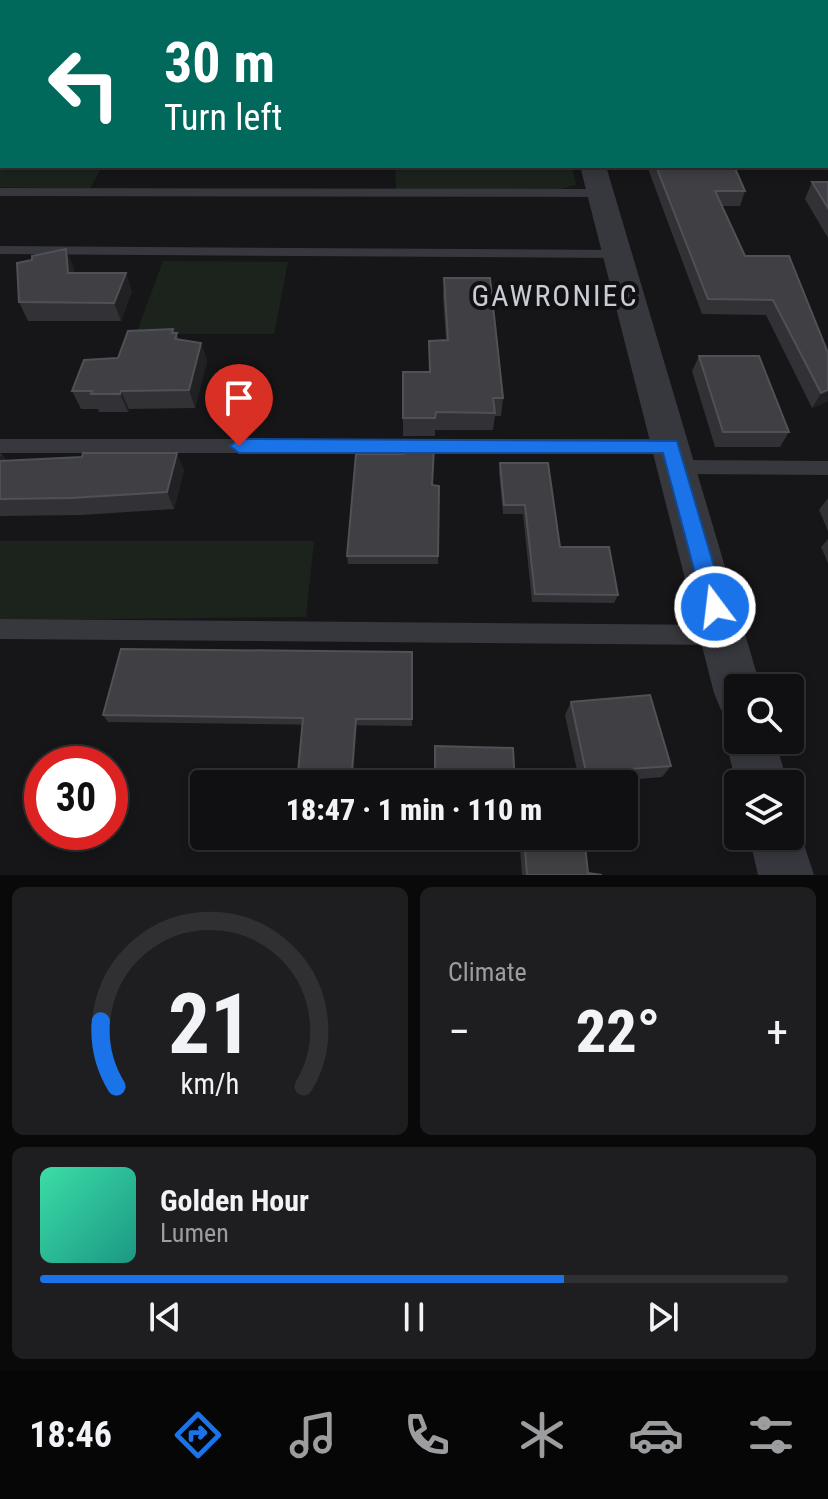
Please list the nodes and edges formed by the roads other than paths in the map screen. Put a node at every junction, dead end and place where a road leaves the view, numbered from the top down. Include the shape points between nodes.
1 (597, 179) edge
2 (0, 192) edge
3 (0, 250) edge
4 (618, 254) junction
5 (0, 446) edge
6 (674, 456) junction
7 (828, 468) edge
8 (0, 629) edge
9 (723, 635) junction
10 (733, 674) edge
11 (780, 850) edge
12 (786, 875) edge

1 - 2 lane
1 - 4 street
3 - 4 lane
4 - 6 street
5 - 6 lane
6 - 7 lane
6 - 9 street
8 - 9 lane
9 - 10 street
11 - 12 street

